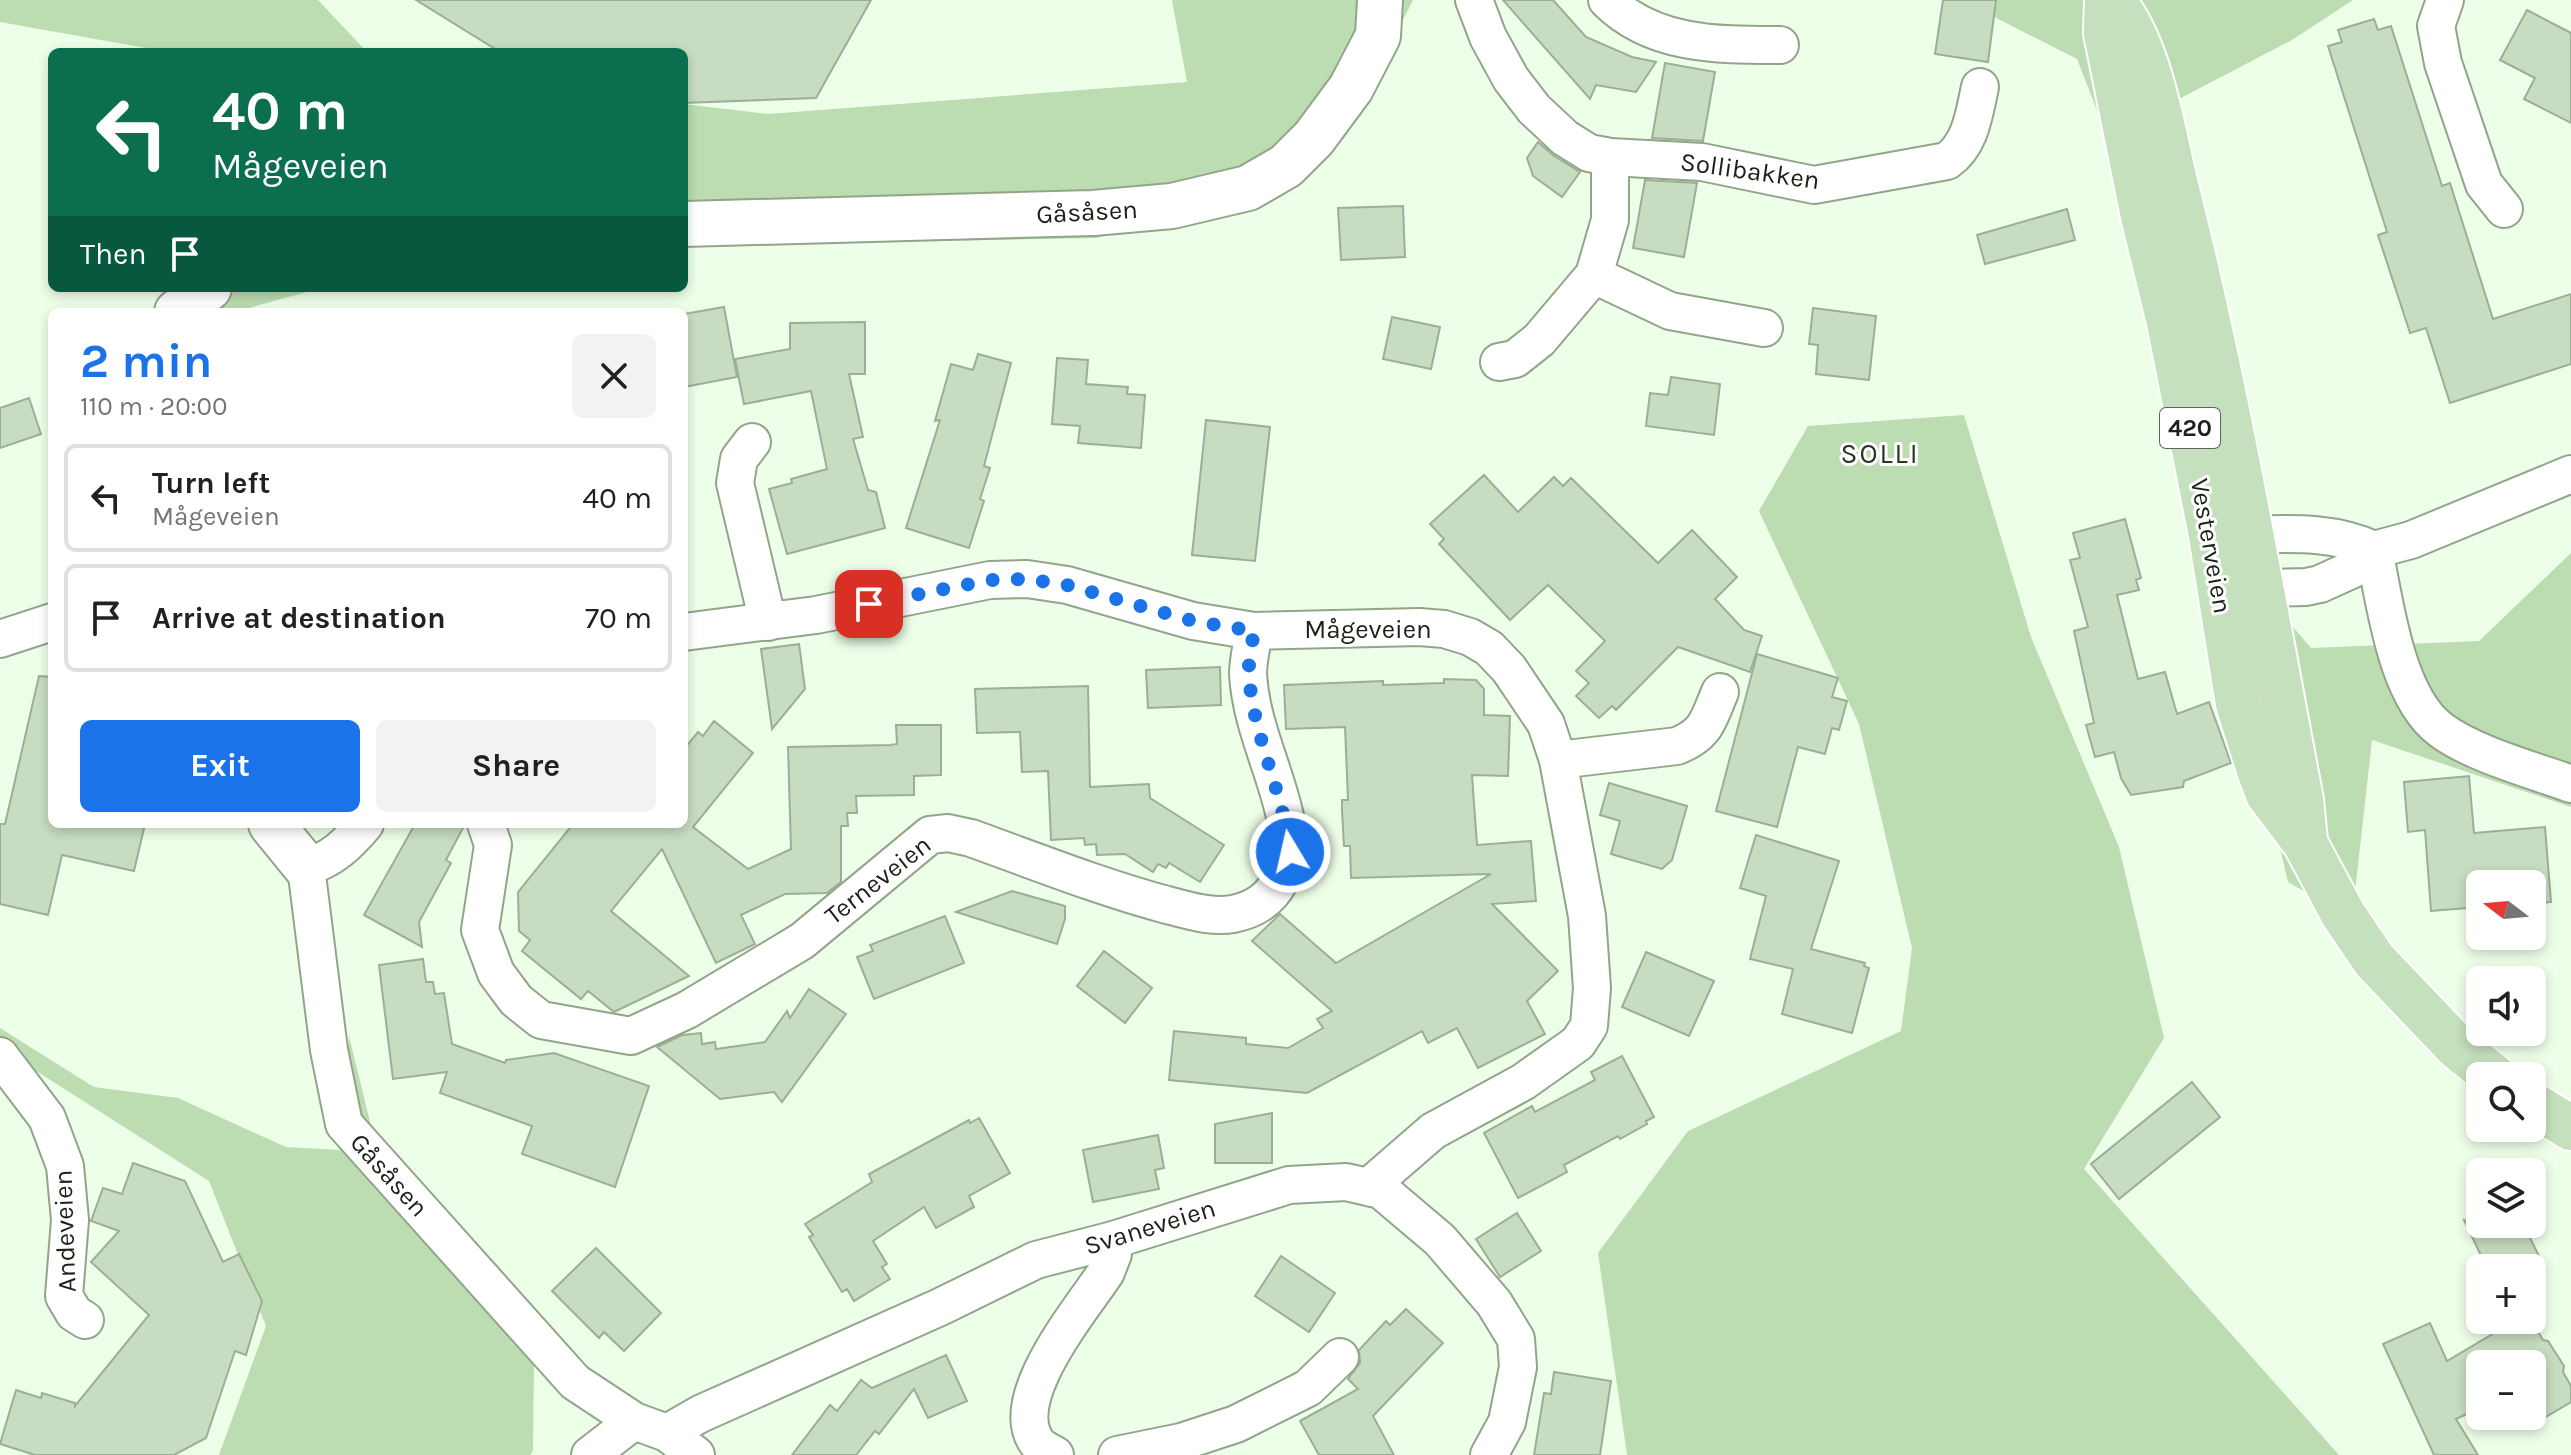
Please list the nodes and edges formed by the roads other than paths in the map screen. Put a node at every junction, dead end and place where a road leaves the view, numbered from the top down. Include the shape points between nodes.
1 (1380, 0) edge
2 (1474, 0) edge
3 (1607, 0) edge
4 (2107, 0) edge
5 (2114, 0) edge
6 (2445, 0) edge
7 (1780, 45) dead end
8 (1980, 87) dead end
9 (1610, 157) junction
10 (2504, 209) dead end
11 (688, 224) edge
12 (1594, 275) junction
13 (204, 292) edge
14 (182, 308) edge
15 (1764, 328) dead end
16 (1499, 362) dead end
17 (752, 442) dead end
18 (2571, 474) edge
19 (2230, 535) junction
20 (2374, 550) junction
21 (2240, 589) junction
22 (768, 622) junction
23 (48, 623) edge
24 (1254, 631) junction
25 (688, 632) edge
26 (0, 639) edge
27 (1720, 692) dead end
28 (1558, 760) junction
29 (2571, 784) edge
30 (274, 828) edge
31 (361, 828) edge
32 (487, 828) edge
33 (306, 867) junction
34 (0, 1056) edge
35 (2476, 1062) edge
36 (2546, 1113) edge
37 (2571, 1128) edge
38 (1372, 1188) junction
39 (1113, 1240) junction
40 (85, 1320) dead end
41 (1340, 1357) dead end
42 (650, 1427) junction
43 (590, 1455) edge
44 (696, 1455) edge
45 (1055, 1455) edge
46 (1117, 1455) edge
47 (1489, 1455) edge

1 - 11 street, Gåsåsen via 1378,36 1351,88 1286,166 1248,188 1172,206 1093,213
2 - 9 street, Sollibakken via 1511,79 1534,109 1565,138 1589,153
3 - 7 street via 1624,17 1674,37
4 - 19 main road, Vesterveien / 420 via 2106,33 2143,216
5 - 19 main road, Vesterveien / 420 via 2131,27 2151,87 2200,279
6 - 10 street via 2436,26 2443,63 2484,184
8 - 9 street, Sollibakken via 1960,152 1947,161 1814,185 1702,162
9 - 12 street via 1610,220
12 - 15 street via 1670,311
12 - 16 street via 1539,340 1515,359
13 - 14 street
17 - 22 street via 739,459 735,483
18 - 20 street
19 - 20 street via 2313,534 2351,539
19 - 21 main road, Vesterveien / 420
20 - 21 street via 2353,569 2320,584
20 - 29 street via 2405,682 2419,707 2440,730 2468,745
21 - 35 main road, Vesterveien / 420 via 2301,800 2305,843 2374,960
22 - 24 street, Mågeveien via 990,580 1027,579
22 - 25 street, Mågeveien
23 - 26 street
24 - 28 street, Mågeveien via 1419,627 1470,637 1509,669 1546,724
24 - 32 street, Terneveien via 1248,671 1254,714 1290,852 1273,894 1231,914 1201,914 971,838 930,835 802,941 687,1010 631,1036 541,1020 516,1000 496,973 480,930 493,845
27 - 28 street via 1694,739 1652,750
28 - 38 street, Mågeveien via 1587,916 1589,1026 1578,1043 1523,1082 1433,1131
30 - 33 street
31 - 33 street via 323,863
33 - 42 street, Gåsåsen via 329,1050 344,1124 575,1382
34 - 40 street, Andeveien via 47,1118 65,1166 70,1220 64,1296
36 - 37 main road
38 - 39 street, Svaneveien via 1346,1182 1289,1185
38 - 47 street, Svaneveien via 1440,1240 1494,1303 1516,1339 1518,1367 1507,1422
39 - 42 street, Svaneveien via 1036,1260 700,1414
39 - 45 street via 1106,1272 1038,1375 1030,1399 1031,1430 1040,1446
41 - 46 street via 1308,1388 1236,1424
42 - 43 street, Svaneveien
42 - 44 street

